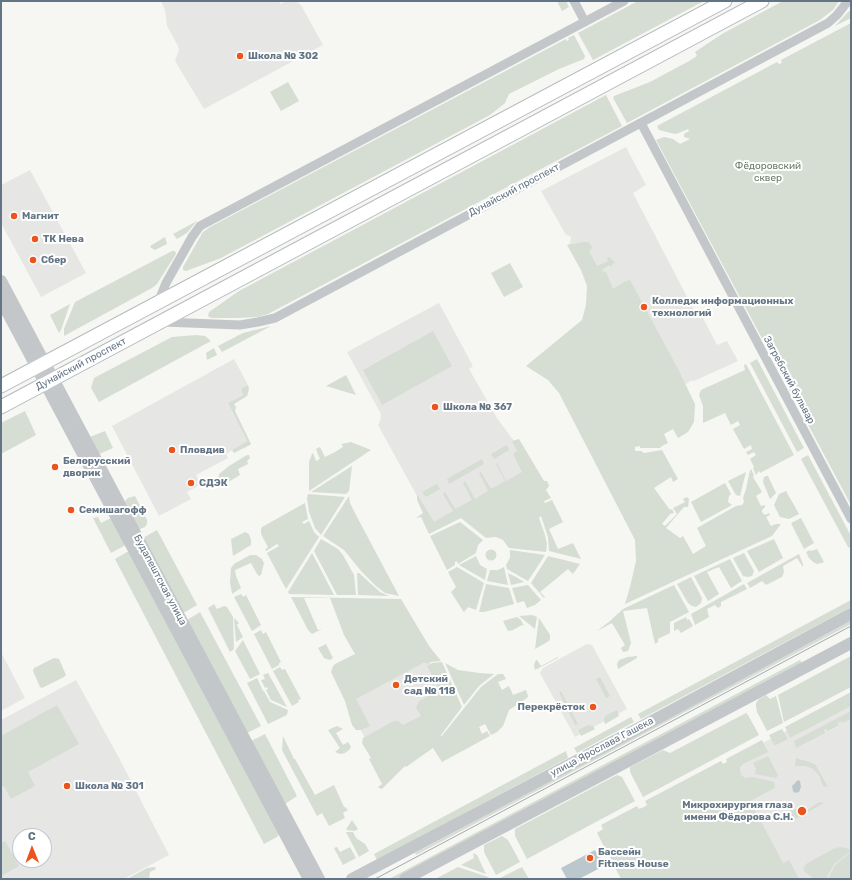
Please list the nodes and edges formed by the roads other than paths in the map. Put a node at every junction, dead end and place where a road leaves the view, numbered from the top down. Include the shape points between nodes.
1 (574, 1) edge
2 (624, 1) edge
3 (725, 1) edge
4 (762, 1) edge
5 (848, 1) edge
6 (585, 22) junction
7 (641, 123) junction
8 (1, 281) edge
9 (1, 300) edge
10 (158, 303) junction
11 (161, 322) junction
12 (41, 365) junction
13 (49, 381) junction
14 (1, 386) edge
15 (1, 407) edge
16 (851, 519) edge
17 (851, 614) edge
18 (851, 643) edge
19 (309, 879) edge
20 (319, 879) edge
21 (352, 879) edge
22 (405, 879) edge

1 - 6 street
2 - 6 street
3 - 10 main road, Дунайский проспект
4 - 11 main road, Дунайский проспект
5 - 7 street, Дунайский проспект via 828,23
6 - 10 street via 200,226 166,283
7 - 11 street, Дунайский проспект via 275,318 240,325
7 - 16 street, Загребский бульвар
8 - 12 street, Будапештская улица
9 - 12 street, Будапештская улица
10 - 12 main road, Дунайский проспект
11 - 13 main road, Дунайский проспект
12 - 13 street, Будапештская улица
12 - 14 main road, Дунайский проспект
13 - 15 main road, Дунайский проспект
13 - 19 street, Будапештская улица
13 - 20 street, Будапештская улица
17 - 21 street, улица Ярослава Гашека
18 - 22 street

